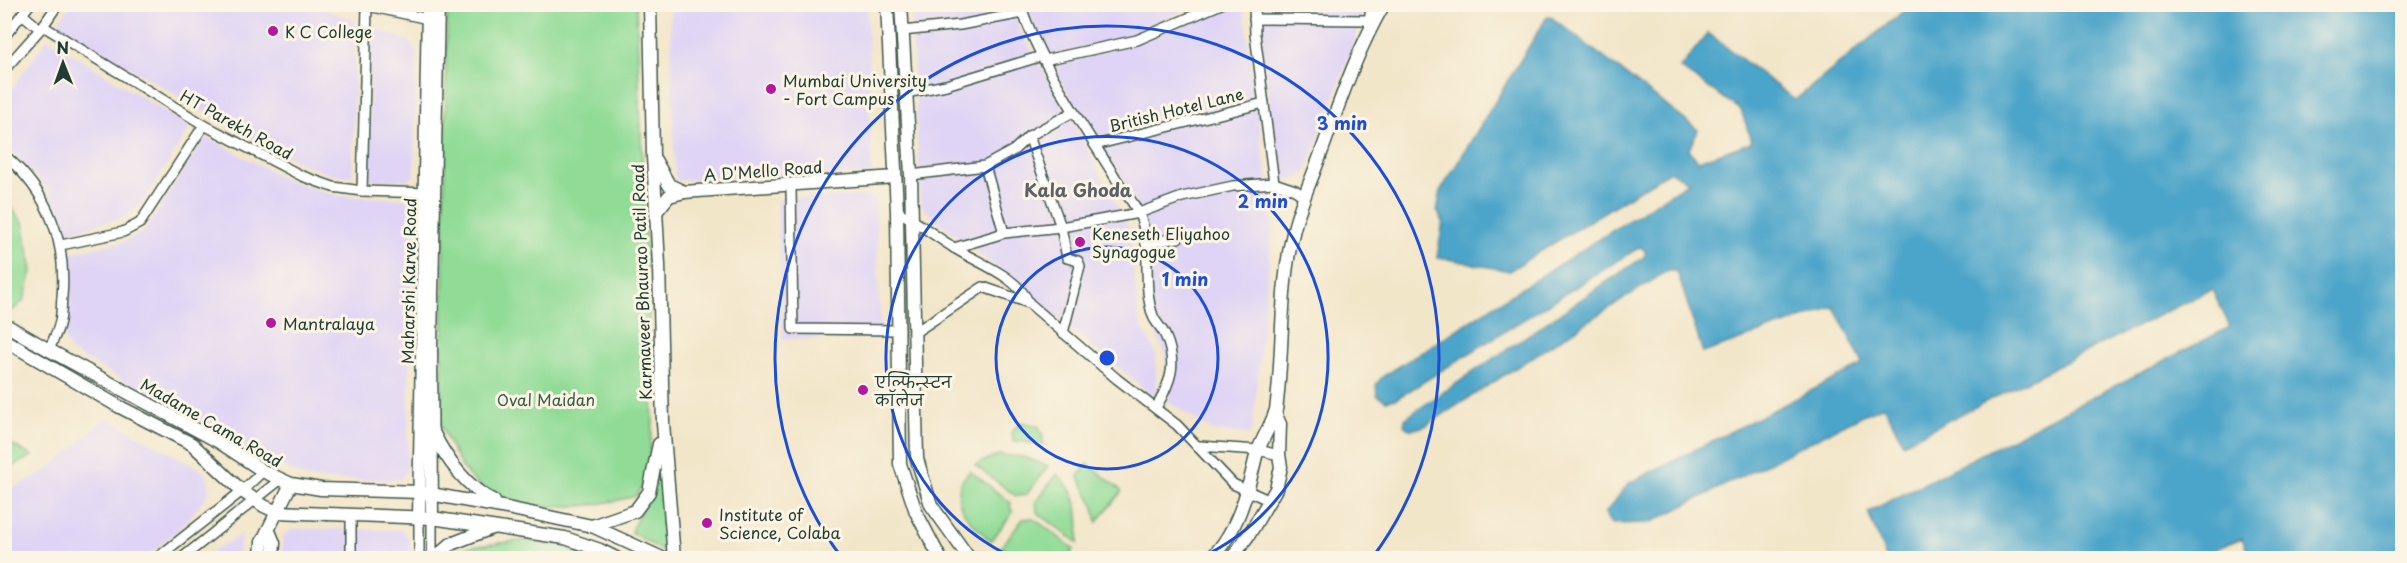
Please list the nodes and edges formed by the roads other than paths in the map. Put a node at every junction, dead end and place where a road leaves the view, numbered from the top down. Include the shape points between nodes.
1 (30, 4) edge
2 (58, 4) edge
3 (428, 4) edge
4 (438, 4) edge
5 (650, 4) edge
6 (887, 4) edge
7 (901, 4) edge
8 (1221, 4) edge
9 (1254, 4) edge
10 (1371, 4) edge
11 (1384, 4) edge
12 (363, 6) edge
13 (1022, 9) edge
14 (22, 14) junction
15 (1254, 19) junction
16 (433, 20) junction
17 (1369, 25) junction
18 (42, 27) junction
19 (902, 31) junction
20 (4, 37) edge
21 (1043, 58) junction
22 (4, 70) edge
23 (906, 93) junction
24 (1264, 103) junction
25 (1073, 112) junction
26 (204, 126) junction
27 (1029, 136) junction
28 (1095, 145) junction
29 (4, 155) edge
30 (653, 156) junction
31 (985, 166) junction
32 (911, 170) junction
33 (895, 177) junction
34 (1274, 183) junction
35 (791, 185) junction
36 (362, 191) junction
37 (684, 192) junction
38 (430, 193) junction
39 (911, 195) junction
40 (1305, 196) junction
41 (896, 197) junction
42 (897, 211) junction
43 (656, 212) junction
44 (1139, 213) junction
45 (912, 219) junction
46 (1061, 227) junction
47 (1004, 233) junction
48 (1178, 238) dead end
49 (1146, 243) junction
50 (61, 245) junction
51 (954, 248) junction
52 (995, 271) junction
53 (983, 287) junction
54 (1029, 303) junction
55 (4, 324) edge
56 (900, 330) junction
57 (914, 333) junction
58 (1063, 333) junction
59 (4, 340) edge
60 (49, 350) junction
61 (1156, 408) junction
62 (1275, 413) junction
63 (663, 423) junction
64 (432, 428) junction
65 (1199, 446) junction
66 (1258, 450) junction
67 (1279, 455) junction
68 (263, 471) junction
69 (286, 482) junction
70 (242, 491) junction
71 (1248, 491) junction
72 (426, 493) junction
73 (1268, 500) junction
74 (256, 501) junction
75 (507, 508) junction
76 (277, 512) junction
77 (351, 515) junction
78 (425, 517) junction
79 (592, 526) junction
80 (493, 527) junction
81 (269, 531) junction
82 (157, 558) edge
83 (182, 558) edge
84 (261, 558) edge
85 (273, 558) edge
86 (351, 558) edge
87 (419, 558) edge
88 (434, 558) edge
89 (616, 558) edge
90 (662, 558) edge
91 (674, 558) edge
92 (940, 558) edge
93 (969, 558) edge
94 (1211, 558) edge
95 (1232, 558) edge

1 - 14 street
2 - 18 street
3 - 16 main road, Maharshi Karve Road
4 - 16 main road, Maharshi Karve Road
5 - 30 main road, Karmaveer Bhaurao Patil Road
6 - 33 main road
7 - 19 main road
8 - 21 street via 1137,40
9 - 15 street
10 - 17 street
11 - 17 main road
12 - 16 street
12 - 36 street
13 - 19 street via 960,25
13 - 21 street
14 - 18 street, HT Parekh Road
14 - 20 street
15 - 17 street
15 - 24 street
16 - 38 main road, Maharshi Karve Road
17 - 40 main road
18 - 22 street
18 - 26 street, HT Parekh Road
19 - 23 main road
21 - 23 street
21 - 25 street
23 - 32 main road
24 - 28 street, British Hotel Lane
24 - 34 street
25 - 27 street
25 - 28 street
26 - 36 street, HT Parekh Road via 302,176 333,187
26 - 50 street via 140,223 123,232
27 - 31 street via 1014,150
27 - 46 street
28 - 44 street
29 - 50 street via 34,186 48,208
30 - 37 main road, A D'Mello Road via 669,185
30 - 43 main road, Karmaveer Bhaurao Patil Road
31 - 32 street
31 - 47 street
32 - 33 main road
32 - 39 main road
33 - 35 main road, A D'Mello Road
33 - 41 main road
34 - 40 street
34 - 44 street via 1203,192
35 - 37 main road, A D'Mello Road
35 - 56 street via 793,329
36 - 38 street, HT Parekh Road
37 - 43 main road via 669,196
38 - 64 main road, Maharshi Karve Road
38 - 72 main road, Maharshi Karve Road
39 - 41 main road
39 - 45 main road
40 - 62 main road via 1288,257
41 - 42 main road
42 - 45 street
42 - 56 main road
43 - 63 main road, Karmaveer Bhaurao Patil Road
44 - 46 street
44 - 49 street
45 - 51 street
45 - 57 main road
46 - 47 street
46 - 58 street via 1067,258 1078,261 1080,266
47 - 51 street
48 - 49 street
49 - 61 street via 1153,316 1174,358 1167,389
50 - 60 street via 60,323
51 - 52 street
52 - 53 street
52 - 54 street via 1023,291
53 - 54 street
53 - 57 street
54 - 58 street
55 - 60 main road, Madame Cama Road
56 - 92 main road via 900,464 916,512
57 - 93 main road via 917,459 931,504
58 - 61 street
59 - 70 main road, Madame Cama Road via 192,444
60 - 68 main road, Madame Cama Road via 219,442
61 - 65 street
62 - 66 main road
62 - 67 main road via 1280,424
63 - 79 main road via 649,492 635,511
63 - 91 main road, Karmaveer Bhaurao Patil Road
64 - 72 main road, Maharshi Karve Road
64 - 75 main road via 439,445 462,476 483,496
65 - 66 street
65 - 71 street via 1233,484
66 - 67 street
66 - 71 main road
67 - 73 main road via 1280,475
68 - 69 main road, Madame Cama Road
68 - 70 street
69 - 72 main road, Madame Cama Road via 321,489
69 - 74 street
69 - 76 main road
70 - 74 main road, Madame Cama Road
70 - 82 street
71 - 73 street
71 - 94 main road via 1221,549
72 - 75 main road, Madame Cama Road
72 - 78 main road, Maharshi Karve Road
73 - 95 main road
74 - 76 main road, Madame Cama Road
74 - 83 street
75 - 79 main road, Madame Cama Road
76 - 77 main road, Madame Cama Road
76 - 81 main road
77 - 78 main road, Madame Cama Road
77 - 86 street
78 - 80 main road, Madame Cama Road
78 - 87 street, Maharshi Karve Road
78 - 88 street, Maharshi Karve Road
79 - 90 main road, Madame Cama Road
80 - 88 main road via 452,544
80 - 89 main road, Madame Cama Road via 566,538
81 - 84 main road via 262,542
81 - 85 main road via 274,543

